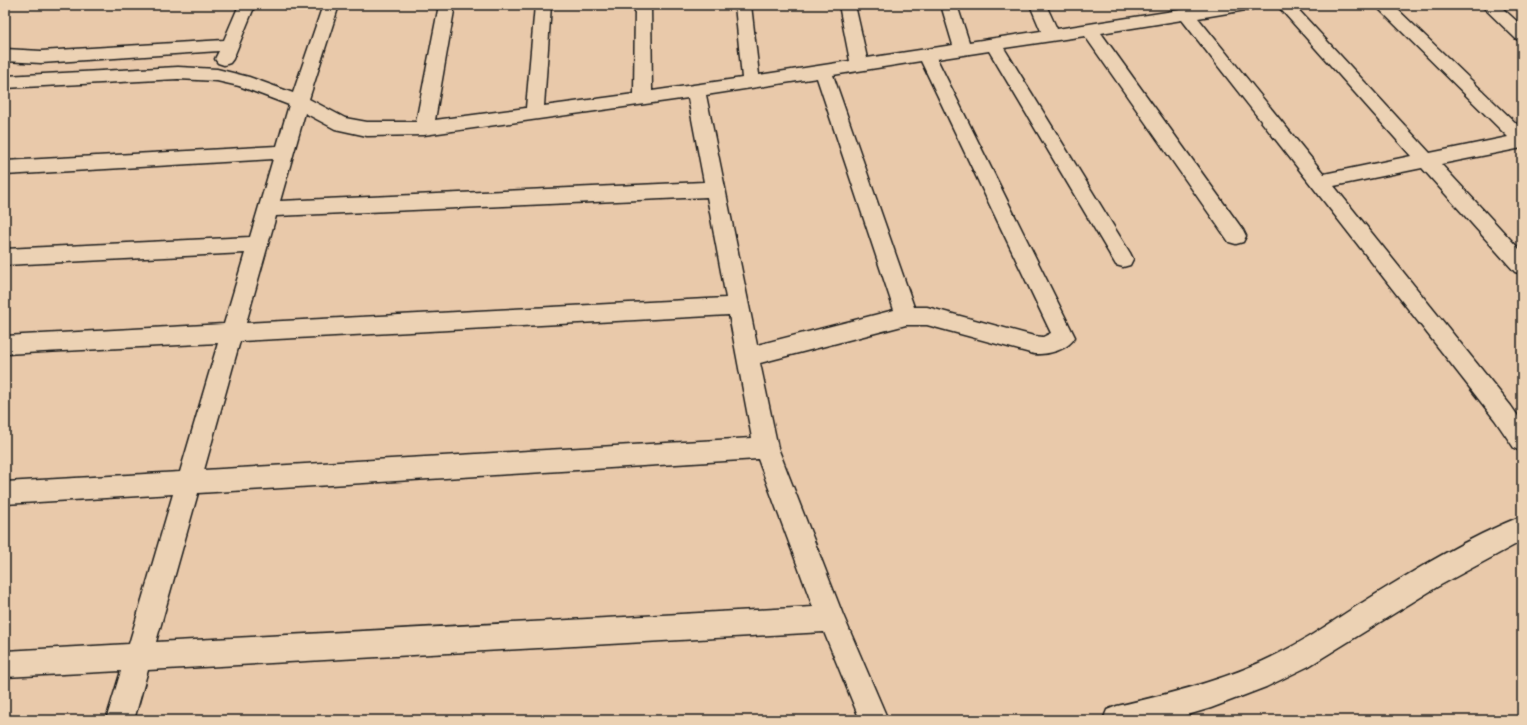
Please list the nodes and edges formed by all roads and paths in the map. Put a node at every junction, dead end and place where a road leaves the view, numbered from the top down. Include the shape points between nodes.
1 (247, 5) edge
2 (331, 5) edge
3 (447, 5) edge
4 (543, 5) edge
5 (643, 5) edge
6 (743, 5) edge
7 (847, 5) edge
8 (949, 5) edge
9 (1038, 5) edge
10 (1246, 5) edge
11 (1285, 5) edge
12 (1383, 5) edge
13 (1489, 5) edge
14 (1147, 12) edge
15 (1186, 14) junction
16 (1089, 29) junction
17 (1051, 35) junction
18 (1522, 35) edge
19 (993, 44) junction
20 (230, 45) junction
21 (963, 49) junction
22 (927, 55) junction
23 (5, 56) edge
24 (860, 65) junction
25 (823, 71) junction
26 (217, 75) junction
27 (5, 82) edge
28 (751, 82) junction
29 (696, 91) junction
30 (643, 99) junction
31 (299, 102) junction
32 (534, 114) junction
33 (424, 128) junction
34 (1522, 140) edge
35 (284, 152) junction
36 (1426, 160) junction
37 (5, 168) edge
38 (1319, 182) junction
39 (715, 189) junction
40 (268, 209) junction
41 (1236, 236) dead end
42 (257, 245) junction
43 (5, 257) edge
44 (1123, 259) dead end
45 (1522, 266) edge
46 (738, 306) junction
47 (906, 316) junction
48 (232, 333) junction
49 (5, 345) edge
50 (748, 357) junction
51 (1522, 441) edge
52 (766, 448) junction
53 (189, 482) junction
54 (5, 493) edge
55 (1522, 528) edge
56 (831, 619) junction
57 (138, 657) junction
58 (5, 664) edge
59 (120, 720) edge
60 (874, 720) edge
61 (1117, 720) edge

1 - 20 street
2 - 31 street
3 - 33 street
4 - 32 street
5 - 30 street
6 - 28 street
7 - 24 street
8 - 21 street
9 - 17 street
10 - 15 street
11 - 36 street
12 - 34 street
13 - 18 street
14 - 15 street
14 - 16 street
15 - 38 street
16 - 17 street
16 - 41 street
17 - 19 street
19 - 21 street
19 - 44 street
20 - 23 street via 41,57
20 - 26 street
21 - 22 street
22 - 24 street
22 - 47 street via 1064,337 1045,346 1034,345 927,316
24 - 25 street
25 - 28 street
25 - 47 street
26 - 27 street via 178,73
26 - 31 street via 243,81
28 - 29 street
29 - 30 street
29 - 39 street
30 - 32 street
31 - 33 street via 341,124 367,129
31 - 35 street
32 - 33 street
34 - 36 street
35 - 37 street
35 - 40 street
36 - 38 street
36 - 45 street
38 - 51 street via 1503,413
39 - 40 street
39 - 46 street
40 - 42 street
42 - 43 street
42 - 48 street
46 - 48 street
46 - 50 street
47 - 50 street
48 - 49 street
48 - 53 street
50 - 52 street
52 - 53 street
52 - 56 street
53 - 54 street
53 - 57 street
55 - 61 street via 1483,546 1300,657 1237,687
56 - 57 street
56 - 60 street
57 - 58 street
57 - 59 street

